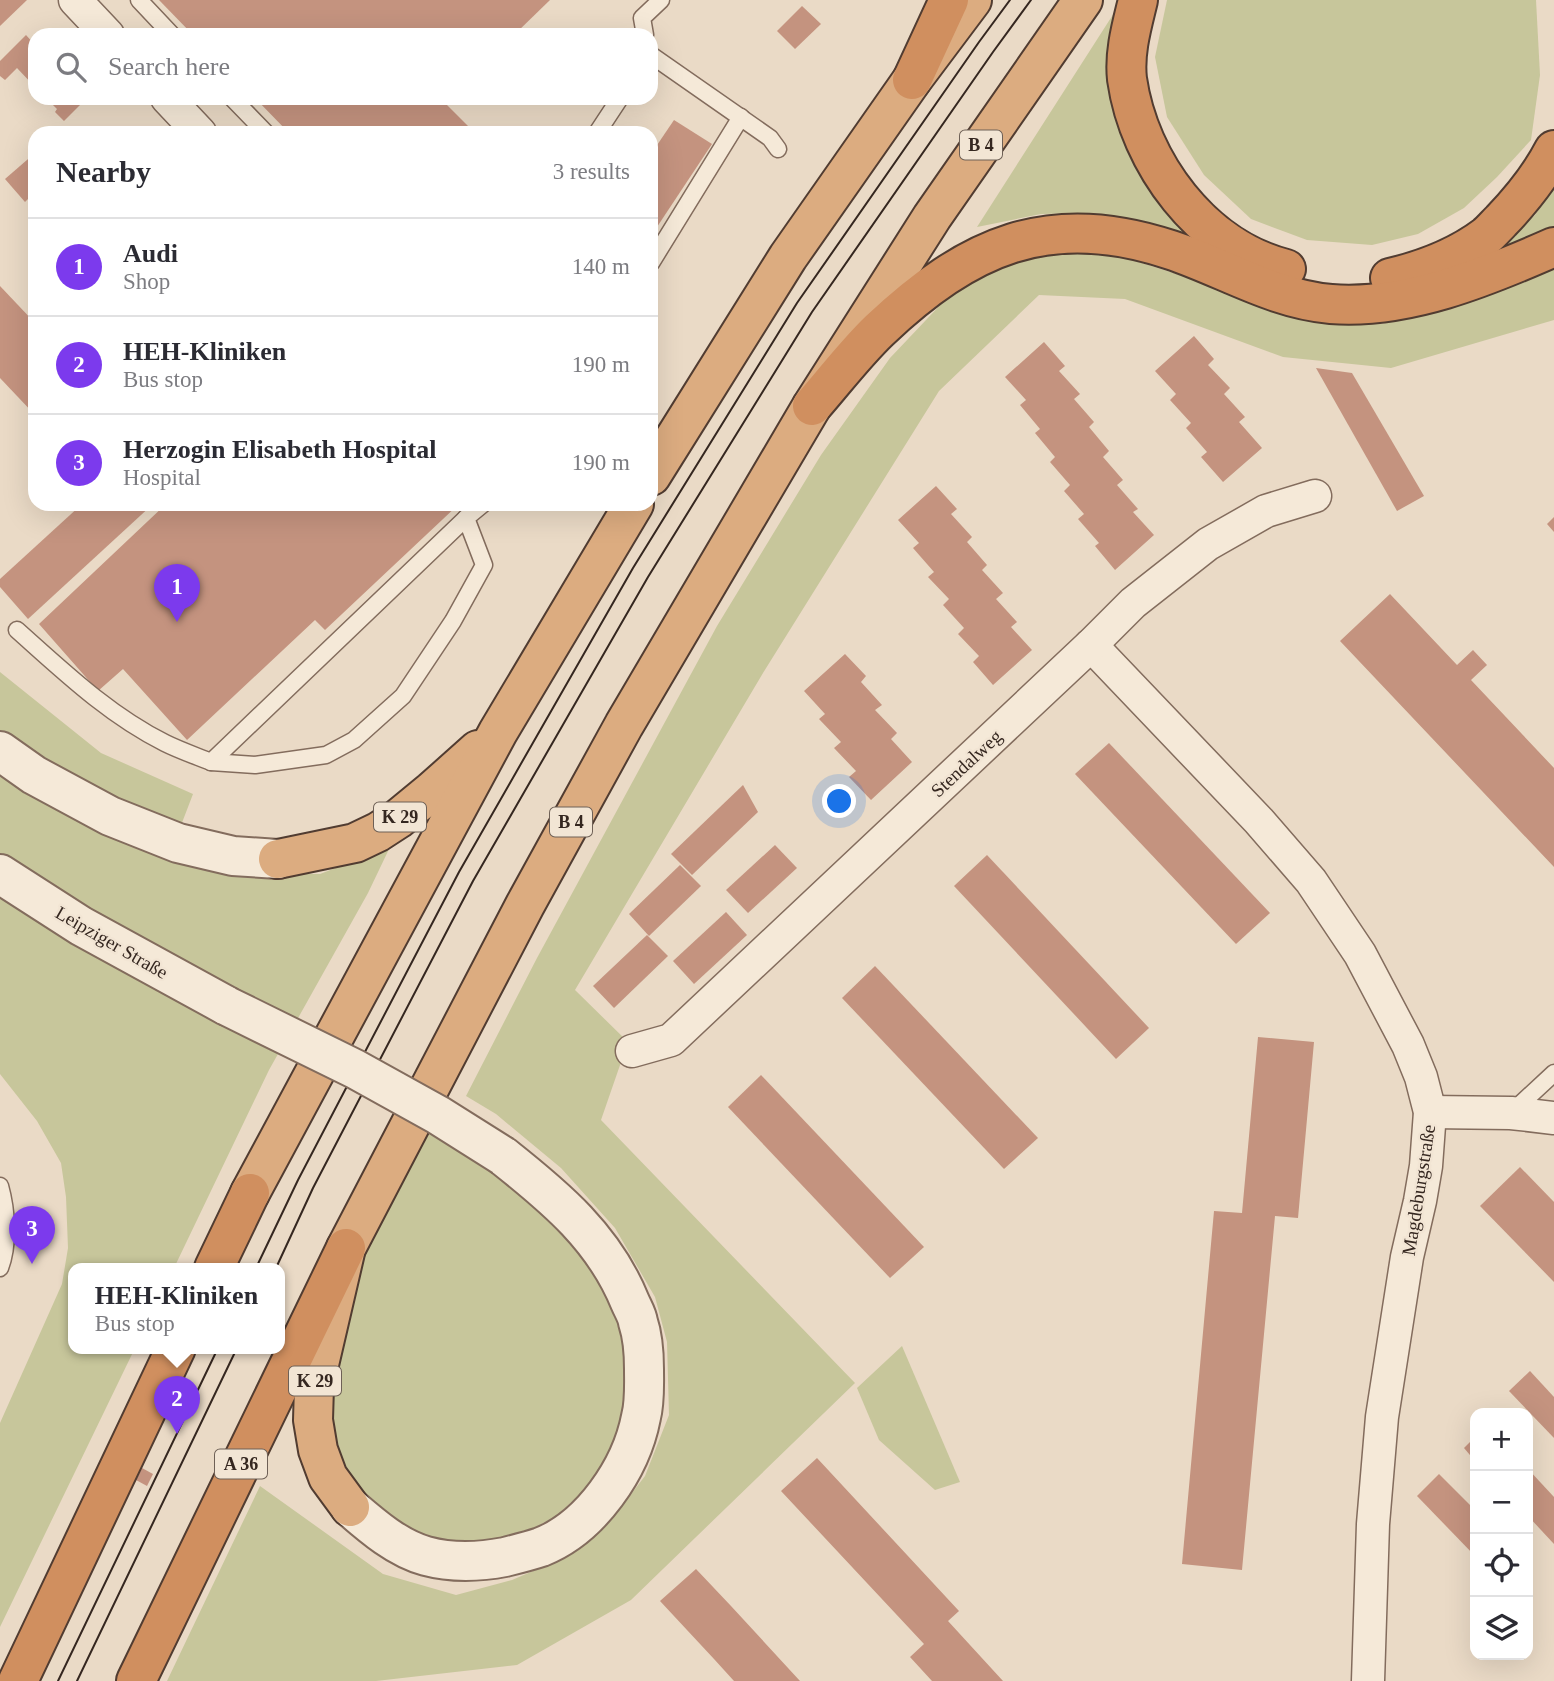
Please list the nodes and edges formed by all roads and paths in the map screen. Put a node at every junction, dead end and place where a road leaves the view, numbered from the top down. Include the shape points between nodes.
1 (75, 0) edge
2 (139, 0) edge
3 (661, 0) edge
4 (949, 0) edge
5 (972, 0) edge
6 (1083, 0) edge
7 (1138, 0) edge
8 (101, 28) edge
9 (165, 28) edge
10 (644, 28) edge
11 (658, 59) edge
12 (912, 80) junction
13 (174, 105) edge
14 (239, 105) edge
15 (615, 105) edge
16 (741, 117) junction
17 (193, 126) edge
18 (259, 126) edge
19 (602, 126) edge
20 (778, 149) dead end
21 (1554, 150) edge
22 (1554, 247) edge
23 (658, 252) edge
24 (812, 406) junction
25 (658, 465) edge
26 (1315, 496) dead end
27 (474, 511) edge
28 (630, 511) edge
29 (466, 518) junction
30 (17, 630) dead end
31 (1091, 645) junction
32 (498, 732) junction
33 (0, 751) edge
34 (211, 762) junction
35 (278, 859) joint
36 (0, 874) edge
37 (632, 1051) dead end
38 (1554, 1073) edge
39 (1430, 1112) junction
40 (1511, 1113) junction
41 (1554, 1118) edge
42 (0, 1186) edge
43 (346, 1248) junction
44 (216, 1263) edge
45 (0, 1268) edge
46 (173, 1354) edge
47 (350, 1507) joint
48 (18, 1681) edge
49 (136, 1681) edge
50 (1368, 1681) edge

1 - 8 street
2 - 9 lane
3 - 10 lane via 642,19
4 - 12 highway
5 - 12 highway
6 - 24 highway, B 4 via 932,216
7 - 21 highway via 1129,36 1127,77 1147,148 1189,209 1216,234 1278,267 1354,281 1420,271 1486,236 1533,184
11 - 16 lane
12 - 25 highway via 788,257
13 - 17 street
14 - 18 lane
15 - 19 lane
16 - 20 lane
16 - 23 lane
22 - 24 highway via 1416,297 1374,304 1331,304 1284,295 1130,238 1063,233 1028,239 996,248 933,285 878,331
24 - 43 highway, B 4 via 624,725
26 - 31 street, Stendalweg via 1265,511 1208,544 1133,603
27 - 29 lane
28 - 32 highway
29 - 34 lane
29 - 34 lane via 484,565 446,632 395,704 354,740 326,755 255,765
30 - 34 lane via 127,721 166,744
31 - 37 street, Stendalweg via 671,1040
31 - 39 street, Magdeburgstraße via 1311,881 1360,954 1408,1045
32 - 35 highway, K 29 via 378,832 355,843
32 - 44 highway
33 - 35 street, K 29 via 110,816 178,843 233,856
36 - 47 street, Leipziger Straße / K 29, bridge via 81,926 355,1069 503,1156 573,1215 623,1284 638,1321 644,1353 642,1416 618,1476 598,1504 566,1532 514,1555 450,1560 424,1556 399,1544
38 - 40 lane
39 - 40 street
39 - 50 street, Magdeburgstraße via 1424,1178 1382,1417
40 - 41 street
42 - 45 lane via 6,1221
43 - 47 highway, K 29 via 314,1386 313,1420 328,1477
43 - 49 highway, A 36
46 - 48 highway

